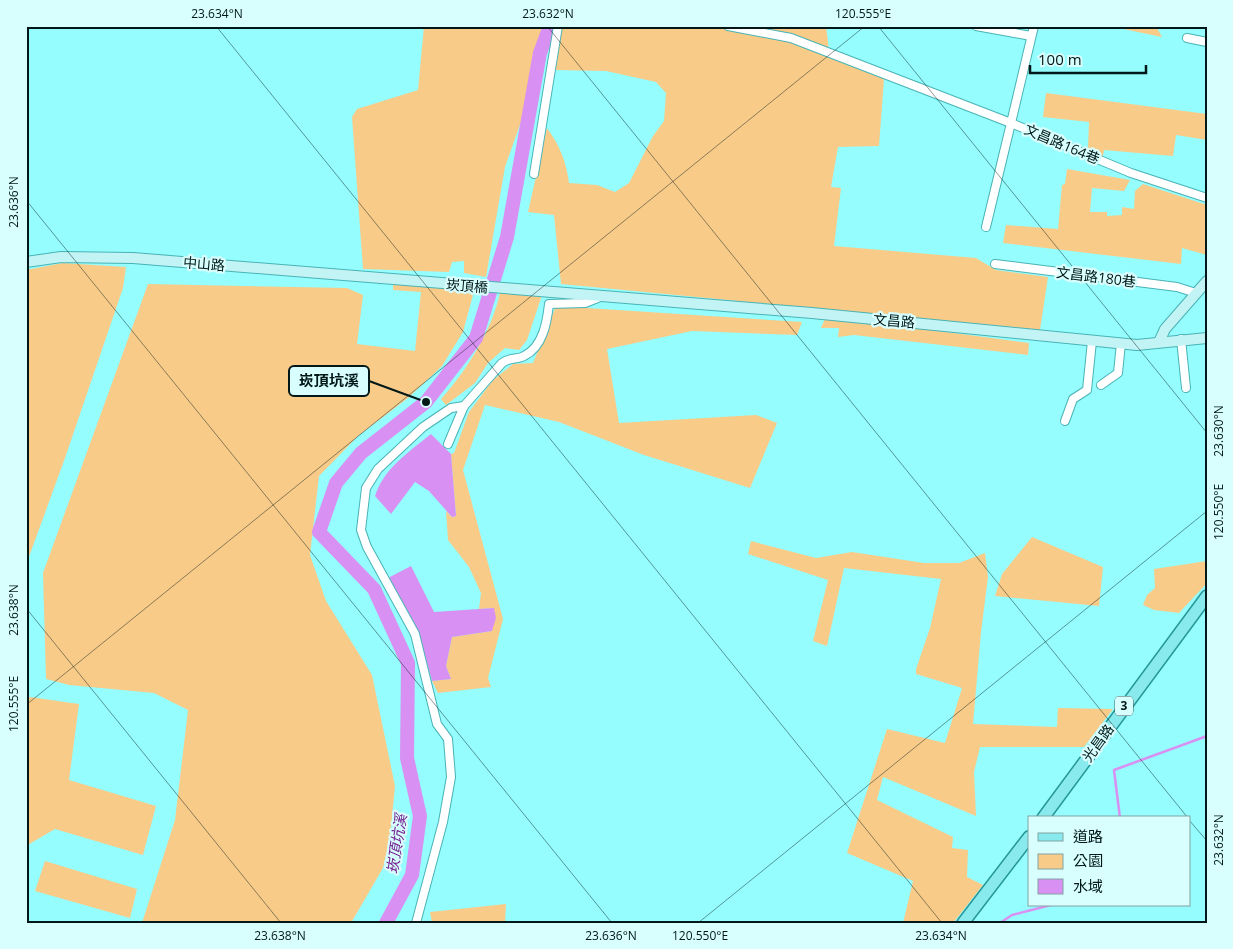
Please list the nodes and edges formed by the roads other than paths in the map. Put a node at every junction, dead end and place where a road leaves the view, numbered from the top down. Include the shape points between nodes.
1 (558, 26) edge
2 (728, 26) edge
3 (976, 26) edge
4 (1034, 26) edge
5 (1031, 36) junction
6 (1187, 38) dead end
7 (1207, 42) edge
8 (1011, 123) junction
9 (534, 174) dead end
10 (1207, 198) edge
11 (986, 227) dead end
12 (26, 262) edge
13 (995, 264) dead end
14 (383, 278) joint
15 (1207, 281) edge
16 (1196, 293) junction
17 (550, 294) joint
18 (600, 297) junction
19 (1207, 338) edge
20 (1181, 339) junction
21 (1092, 341) junction
22 (1159, 342) junction
23 (1121, 343) junction
24 (1101, 385) dead end
25 (1186, 388) dead end
26 (464, 406) junction
27 (1065, 421) dead end
28 (448, 444) dead end
29 (1207, 596) edge
30 (1045, 816) edge
31 (1028, 838) edge
32 (416, 923) edge
33 (964, 923) edge

1 - 9 street
2 - 8 street via 791,38
3 - 5 street
4 - 5 street, 文昌路164巷
5 - 8 street, 文昌路164巷
6 - 7 street
8 - 10 street, 文昌路164巷 via 1131,173
8 - 11 street
12 - 14 main road, 中山路 via 101,256
13 - 16 street, 文昌路180巷
14 - 17 main road, 崁頂橋
15 - 16 main road
16 - 22 main road via 1165,329
17 - 18 main road, 文昌路
18 - 21 main road, 文昌路
18 - 26 street via 584,304 548,304 547,326 534,348 523,357 508,358
19 - 20 main road, 文昌路
20 - 22 main road, 文昌路
20 - 25 street
21 - 23 main road, 文昌路
21 - 27 street via 1087,390 1073,399
22 - 23 main road, 文昌路
23 - 24 street via 1118,373
26 - 28 street
26 - 32 street via 451,408 423,427 378,469 366,488 361,530 367,547 415,634 437,724 448,740 451,777 444,822
29 - 30 main road, 光昌路 / 3
31 - 33 main road

